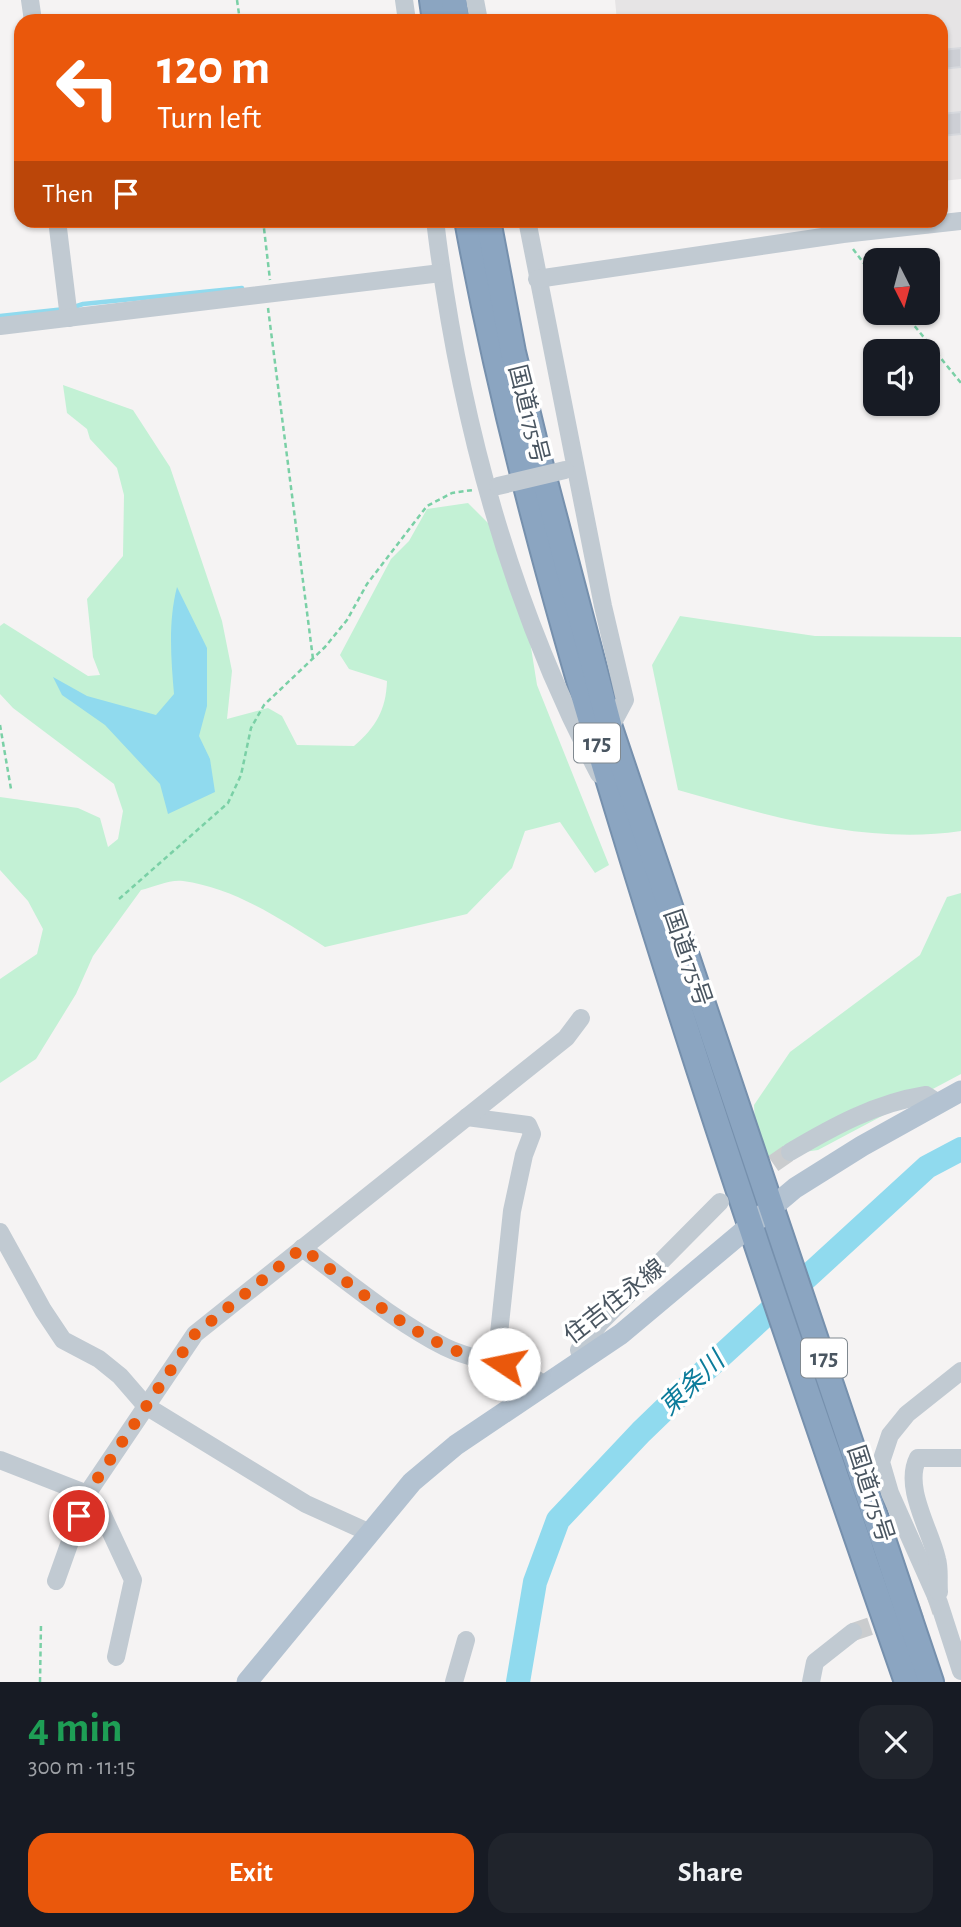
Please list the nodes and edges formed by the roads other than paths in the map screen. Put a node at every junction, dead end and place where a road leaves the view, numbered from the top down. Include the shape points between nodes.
1 (58, 228) edge
2 (436, 228) edge
3 (468, 228) edge
4 (490, 228) edge
5 (528, 228) edge
6 (897, 228) edge
7 (441, 273) junction
8 (537, 279) junction
9 (69, 318) junction
10 (0, 326) edge
11 (571, 470) junction
12 (492, 487) junction
13 (610, 728) junction
14 (617, 809) junction
15 (580, 1018) dead end
16 (961, 1091) edge
17 (937, 1102) junction
18 (467, 1117) junction
19 (790, 1152) tunnel mouth
20 (720, 1202) dead end
21 (771, 1208) junction
22 (749, 1226) junction
23 (0, 1232) edge
24 (302, 1248) junction
25 (582, 1361) junction
26 (504, 1364) junction
27 (961, 1371) edge
28 (545, 1386) junction
29 (146, 1406) junction
30 (961, 1458) edge
31 (0, 1461) edge
32 (87, 1494) junction
33 (370, 1533) junction
34 (56, 1581) dead end
35 (939, 1602) junction
36 (853, 1632) tunnel mouth
37 (466, 1640) dead end
38 (116, 1657) dead end
39 (961, 1671) edge
40 (247, 1682) edge
41 (454, 1682) edge
42 (811, 1682) edge
43 (906, 1682) edge
44 (932, 1682) edge

1 - 9 street
2 - 7 street
3 - 14 highway, 国道175号 / 175 via 488,335 528,495 572,666
4 - 13 highway, 国道175号 / 175 via 528,414
5 - 8 street
6 - 8 street
7 - 9 street
7 - 12 street via 458,377
8 - 11 street
9 - 10 street
11 - 12 street, bridge
11 - 13 street via 625,700
12 - 14 street via 561,702
13 - 21 highway, 国道175号 / 175
14 - 22 highway, 国道175号 / 175
15 - 18 street via 566,1038
16 - 17 main road, 住吉住永線
17 - 19 street via 926,1095 898,1099 843,1121
17 - 21 main road, 住吉住永線 via 795,1188
18 - 24 street
18 - 26 street via 528,1125 532,1134 512,1211 498,1343
20 - 25 street via 600,1323 579,1350
21 - 22 main road, 住吉住永線
21 - 44 highway, 国道175号 / 175
22 - 25 main road, 住吉住永線 via 621,1334
22 - 43 highway, 国道175号 / 175
23 - 29 street via 63,1339 99,1359
24 - 26 street via 415,1330 475,1360
24 - 29 street via 195,1334
25 - 28 main road, 住吉住永線
26 - 28 street
27 - 35 street via 907,1414 890,1435 881,1462 890,1493
28 - 33 main road, 住吉住永線 via 456,1445 412,1482
29 - 32 street
29 - 33 street via 306,1504
30 - 35 street via 918,1458 912,1469 938,1561
31 - 32 street
32 - 34 street
32 - 38 street via 99,1507 133,1580
33 - 40 main road, 住吉住永線
35 - 39 street
36 - 42 street via 816,1662
37 - 41 street

